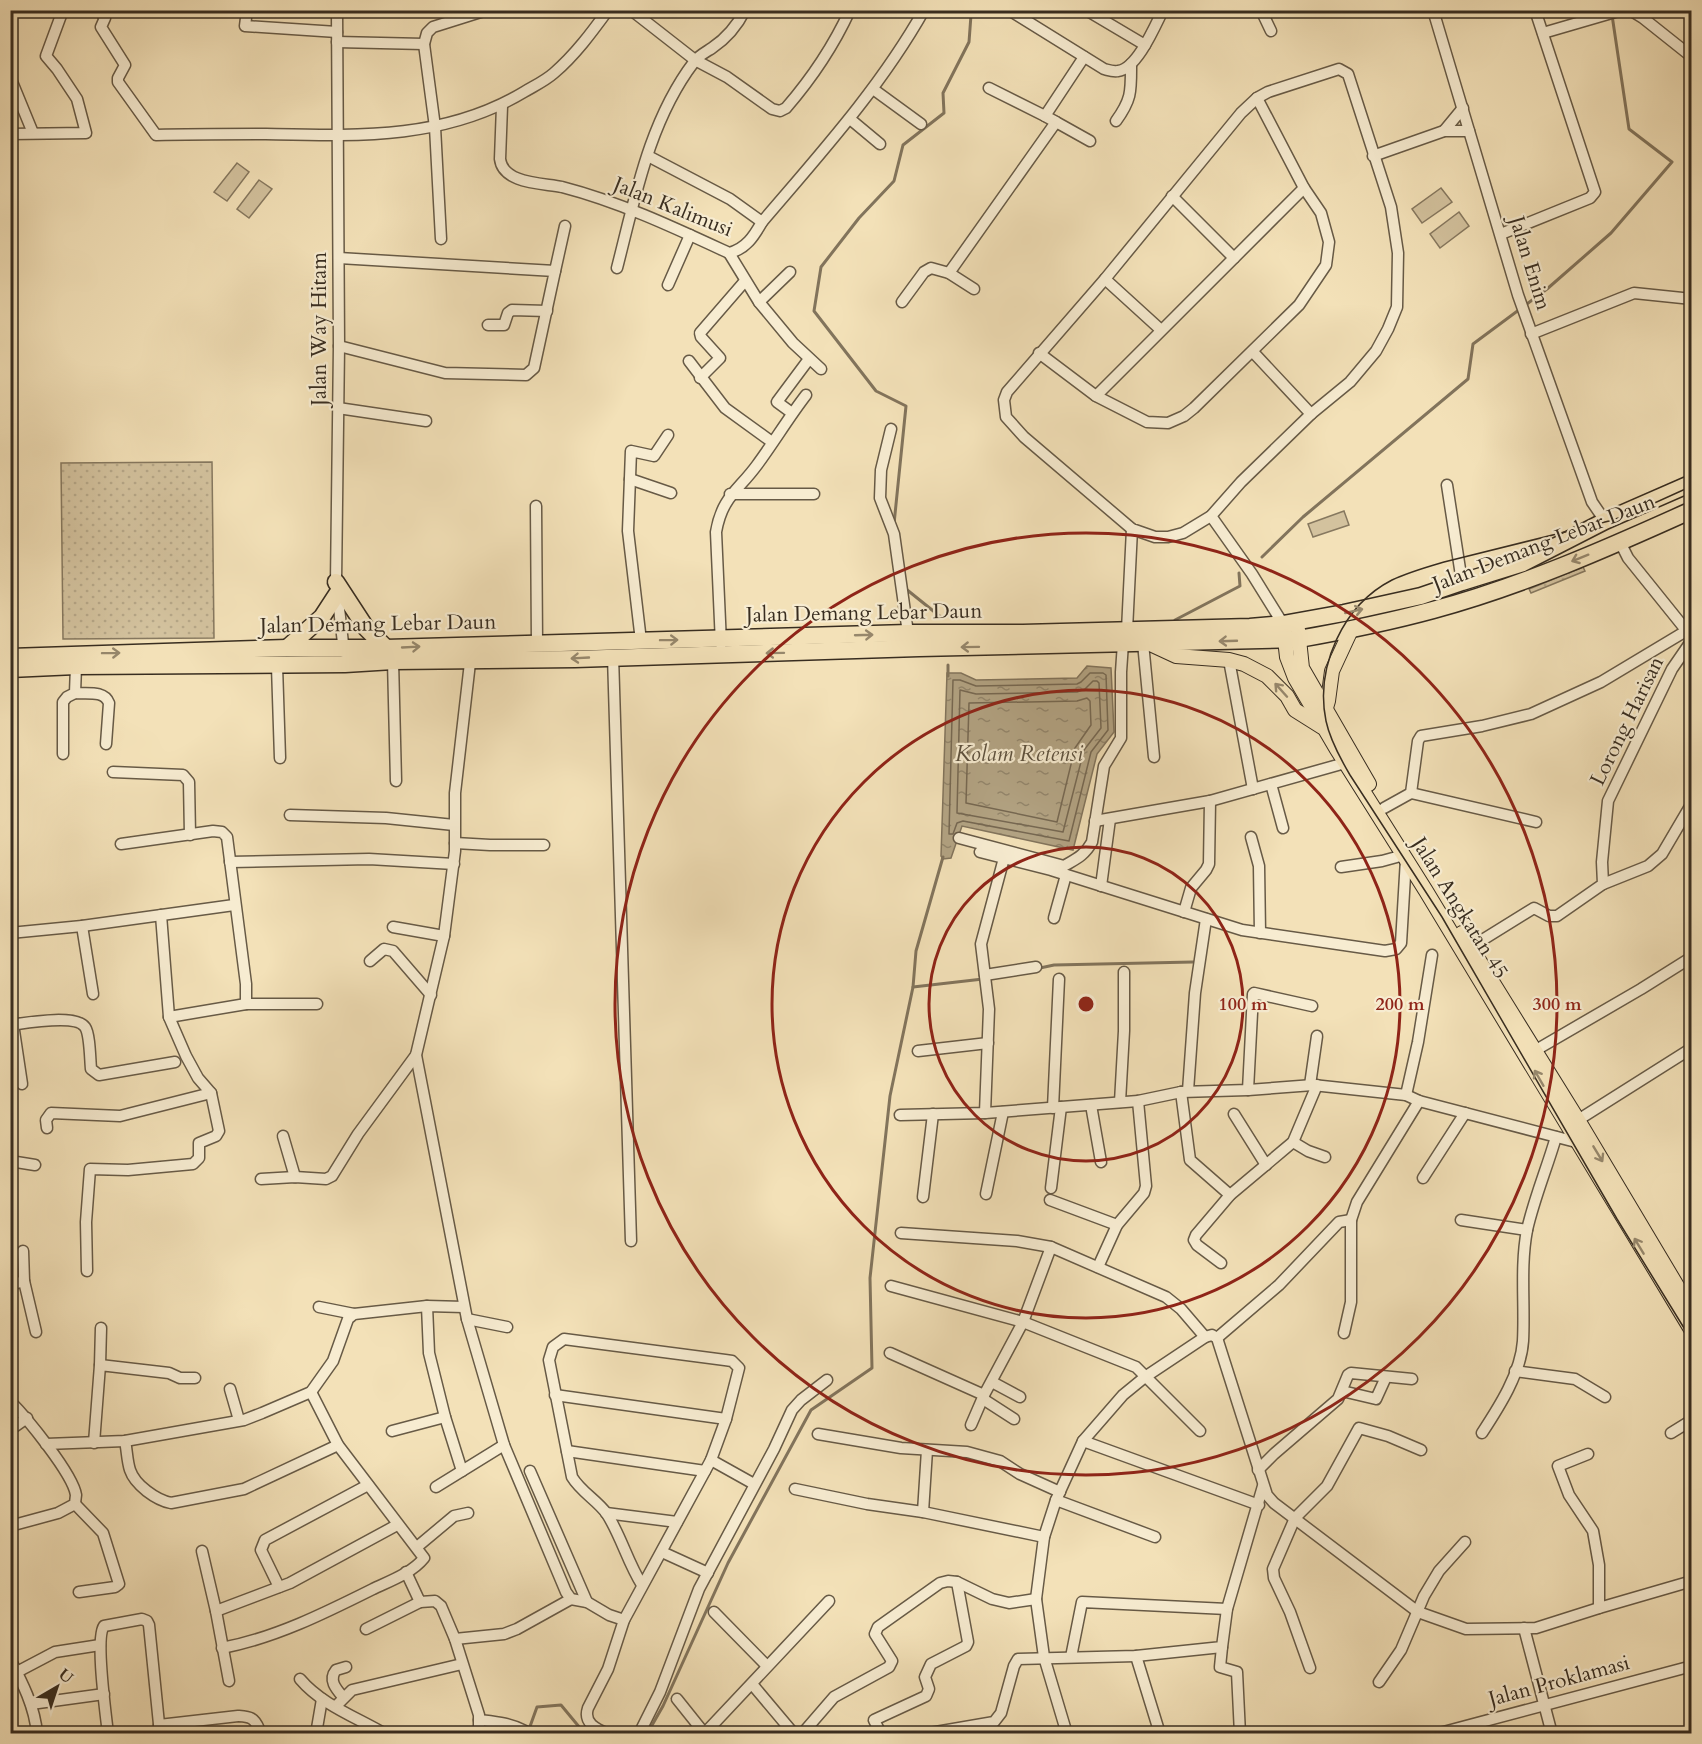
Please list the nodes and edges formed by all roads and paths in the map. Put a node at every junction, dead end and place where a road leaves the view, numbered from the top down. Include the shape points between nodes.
1 (63, 10) edge
2 (99, 10) edge
3 (247, 10) edge
4 (337, 10) edge
5 (487, 10) edge
6 (608, 10) edge
7 (631, 10) edge
8 (850, 10) edge
9 (924, 10) edge
10 (1009, 10) edge
11 (1086, 10) edge
12 (1163, 10) edge
13 (1261, 10) edge
14 (1432, 10) edge
15 (1535, 10) edge
16 (1630, 10) edge
17 (744, 11) edge
18 (1620, 11) edge
19 (1271, 31) dead end
20 (1543, 33) junction
21 (337, 37) junction
22 (424, 44) junction
23 (1145, 45) junction
24 (1084, 57) junction
25 (1692, 57) edge
26 (695, 60) junction
27 (1131, 64) junction
28 (10, 77) edge
29 (989, 88) dead end
30 (873, 89) junction
31 (1257, 98) junction
32 (502, 106) junction
33 (1463, 108) junction
34 (1045, 116) junction
35 (850, 119) junction
36 (1116, 121) dead end
37 (1056, 122) junction
38 (921, 124) dead end
39 (435, 127) junction
40 (1444, 131) junction
41 (1469, 131) junction
42 (33, 133) junction
43 (10, 134) edge
44 (337, 135) junction
45 (1090, 141) dead end
46 (880, 144) dead end
47 (648, 156) junction
48 (1373, 156) junction
49 (1304, 188) junction
50 (1172, 196) junction
51 (632, 210) junction
52 (762, 222) junction
53 (565, 226) dead end
54 (1501, 234) junction
55 (690, 235) junction
56 (441, 238) dead end
57 (729, 253) junction
58 (339, 258) junction
59 (1234, 258) junction
60 (617, 267) dead end
61 (555, 271) junction
62 (790, 272) dead end
63 (949, 273) junction
64 (1105, 279) junction
65 (745, 281) junction
66 (669, 285) dead end
67 (974, 289) dead end
68 (1692, 299) edge
69 (759, 302) junction
70 (902, 302) dead end
71 (547, 310) junction
72 (488, 325) dead end
73 (1161, 330) junction
74 (1531, 334) junction
75 (339, 346) junction
76 (1253, 351) junction
77 (1039, 353) junction
78 (809, 359) junction
79 (689, 362) dead end
80 (821, 369) dead end
81 (700, 378) junction
82 (806, 395) dead end
83 (1096, 396) junction
84 (338, 408) junction
85 (792, 413) junction
86 (1311, 414) junction
87 (426, 421) dead end
88 (891, 429) dead end
89 (668, 435) dead end
90 (772, 442) junction
91 (630, 479) junction
92 (1692, 483) edge
93 (1448, 485) dead end
94 (670, 493) dead end
95 (814, 494) dead end
96 (730, 495) junction
97 (536, 506) dead end
98 (1692, 510) edge
99 (1211, 516) junction
100 (1605, 521) junction
101 (1132, 528) junction
102 (1620, 542) junction
103 (1462, 582) junction
104 (337, 588) junction
105 (1351, 630) junction
106 (1291, 631) junction
107 (908, 633) junction
108 (1125, 636) junction
109 (1690, 636) edge
110 (641, 641) junction
111 (1145, 643) junction
112 (537, 644) junction
113 (721, 646) junction
114 (344, 647) junction
115 (286, 648) junction
116 (471, 653) junction
117 (389, 655) junction
118 (613, 656) junction
119 (10, 657) edge
120 (1229, 660) junction
121 (345, 664) junction
122 (76, 666) junction
123 (277, 666) junction
124 (10, 669) edge
125 (75, 693) junction
126 (1325, 711) junction
127 (1324, 728) junction
128 (106, 744) dead end
129 (63, 754) dead end
130 (1154, 757) dead end
131 (280, 758) dead end
132 (1345, 763) junction
133 (113, 772) dead end
134 (396, 781) dead end
135 (1272, 784) junction
136 (1253, 789) junction
137 (1411, 793) junction
138 (1210, 801) junction
139 (1692, 803) edge
140 (1384, 808) junction
141 (290, 816) dead end
142 (1110, 819) junction
143 (1095, 821) junction
144 (1536, 822) dead end
145 (454, 825) junction
146 (1283, 828) dead end
147 (190, 835) junction
148 (1251, 837) dead end
149 (959, 838) dead end
150 (455, 843) junction
151 (121, 844) dead end
152 (544, 845) dead end
153 (980, 852) dead end
154 (1405, 857) junction
155 (1004, 858) junction
156 (230, 861) junction
157 (454, 864) junction
158 (1341, 867) dead end
159 (1066, 875) junction
160 (1603, 884) junction
161 (1101, 886) junction
162 (234, 905) junction
163 (1184, 912) junction
164 (161, 915) junction
165 (1054, 918) dead end
166 (1206, 919) junction
167 (82, 926) junction
168 (393, 927) dead end
169 (10, 933) edge
170 (1260, 933) junction
171 (444, 936) junction
172 (1471, 946) junction
173 (1432, 954) dead end
174 (1692, 957) edge
175 (370, 961) dead end
176 (1036, 967) dead end
177 (1124, 972) dead end
178 (986, 978) junction
179 (1059, 979) dead end
180 (93, 994) dead end
181 (430, 995) junction
182 (316, 1004) dead end
183 (246, 1005) junction
184 (1312, 1006) dead end
185 (169, 1017) junction
186 (12, 1025) edge
187 (1317, 1036) dead end
188 (988, 1043) junction
189 (1692, 1048) edge
190 (1536, 1050) junction
191 (918, 1051) dead end
192 (416, 1055) junction
193 (175, 1062) dead end
194 (22, 1083) dead end
195 (1313, 1085) junction
196 (1248, 1090) junction
197 (1185, 1092) junction
198 (211, 1093) junction
199 (1406, 1095) junction
200 (1138, 1101) junction
201 (1419, 1101) junction
202 (1120, 1102) junction
203 (1091, 1105) junction
204 (1057, 1107) junction
205 (1003, 1112) junction
206 (985, 1113) junction
207 (1465, 1113) junction
208 (933, 1114) junction
209 (1234, 1114) dead end
210 (900, 1115) dead end
211 (1578, 1120) junction
212 (47, 1128) dead end
213 (283, 1136) dead end
214 (1556, 1137) junction
215 (1293, 1142) junction
216 (1576, 1142) junction
217 (1325, 1157) dead end
218 (10, 1161) edge
219 (1101, 1162) dead end
220 (35, 1165) dead end
221 (1266, 1165) junction
222 (295, 1177) junction
223 (1423, 1178) dead end
224 (261, 1179) dead end
225 (1051, 1188) dead end
226 (986, 1194) dead end
227 (1230, 1195) junction
228 (923, 1197) dead end
229 (1050, 1200) dead end
230 (1351, 1220) junction
231 (1461, 1220) dead end
232 (1117, 1225) junction
233 (1527, 1230) junction
234 (901, 1233) dead end
235 (631, 1241) dead end
236 (1051, 1247) junction
237 (23, 1251) dead end
238 (1221, 1263) dead end
239 (1098, 1267) junction
240 (87, 1271) dead end
241 (24, 1281) junction
242 (10, 1285) edge
243 (891, 1286) dead end
244 (427, 1306) junction
245 (464, 1306) junction
246 (319, 1308) dead end
247 (1691, 1311) edge
248 (354, 1314) junction
249 (467, 1319) junction
250 (1023, 1322) junction
251 (101, 1328) dead end
252 (507, 1328) dead end
253 (1692, 1331) edge
254 (36, 1332) dead end
255 (1344, 1333) dead end
256 (1205, 1337) junction
257 (1217, 1338) junction
258 (890, 1353) dead end
259 (100, 1365) junction
260 (1515, 1371) junction
261 (1145, 1377) junction
262 (1386, 1377) junction
263 (195, 1378) dead end
264 (1412, 1379) dead end
265 (827, 1380) dead end
266 (992, 1382) junction
267 (230, 1389) dead end
268 (1342, 1391) junction
269 (311, 1392) junction
270 (555, 1395) junction
271 (984, 1397) junction
272 (1020, 1397) dead end
273 (1605, 1397) dead end
274 (10, 1401) edge
275 (445, 1417) junction
276 (27, 1418) junction
277 (726, 1419) junction
278 (1014, 1419) dead end
279 (239, 1420) junction
280 (1692, 1420) edge
281 (972, 1425) dead end
282 (10, 1430) edge
283 (392, 1431) dead end
284 (1200, 1431) dead end
285 (1671, 1432) dead end
286 (1482, 1433) dead end
287 (818, 1434) dead end
288 (125, 1441) junction
289 (1083, 1441) junction
290 (94, 1443) junction
291 (46, 1444) junction
292 (338, 1445) junction
293 (504, 1445) junction
294 (1421, 1449) dead end
295 (927, 1450) junction
296 (567, 1451) junction
297 (1588, 1454) dead end
298 (711, 1460) junction
299 (1258, 1470) junction
300 (462, 1471) junction
301 (530, 1471) dead end
302 (705, 1471) junction
303 (754, 1484) junction
304 (368, 1485) junction
305 (1263, 1486) junction
306 (436, 1487) dead end
307 (795, 1489) dead end
308 (1058, 1496) junction
309 (75, 1504) junction
310 (1258, 1505) junction
311 (547, 1510) junction
312 (923, 1512) junction
313 (468, 1513) dead end
314 (606, 1513) junction
315 (533, 1515) junction
316 (1295, 1518) junction
317 (677, 1522) junction
318 (397, 1525) junction
319 (10, 1526) edge
320 (1155, 1536) dead end
321 (1044, 1537) junction
322 (1465, 1542) dead end
323 (417, 1547) junction
324 (202, 1551) dead end
325 (662, 1552) junction
326 (406, 1572) junction
327 (708, 1573) junction
328 (1692, 1581) edge
329 (957, 1582) junction
330 (642, 1585) junction
331 (279, 1587) junction
332 (79, 1592) dead end
333 (571, 1599) junction
334 (1036, 1599) junction
335 (829, 1601) dead end
336 (420, 1602) junction
337 (587, 1602) junction
338 (1599, 1608) junction
339 (1227, 1609) junction
340 (216, 1611) junction
341 (714, 1612) dead end
342 (1418, 1612) junction
343 (624, 1620) junction
344 (1524, 1628) junction
345 (366, 1629) dead end
346 (455, 1639) junction
347 (100, 1645) junction
348 (1222, 1647) junction
349 (222, 1648) junction
350 (1136, 1656) junction
351 (1044, 1657) junction
352 (1071, 1657) junction
353 (10, 1659) edge
354 (462, 1664) junction
355 (767, 1666) junction
356 (1692, 1666) edge
357 (346, 1667) dead end
358 (1310, 1668) dead end
359 (17, 1672) junction
360 (300, 1679) dead end
361 (229, 1681) dead end
362 (1379, 1682) dead end
363 (752, 1684) junction
364 (104, 1694) junction
365 (343, 1697) junction
366 (322, 1699) junction
367 (677, 1699) dead end
368 (31, 1704) junction
369 (1545, 1704) junction
370 (336, 1706) junction
371 (479, 1720) junction
372 (159, 1729) edge
373 (259, 1729) dead end
374 (525, 1731) dead end
375 (705, 1733) edge
376 (930, 1733) edge
377 (37, 1734) edge
378 (108, 1734) edge
379 (316, 1734) edge
380 (385, 1734) edge
381 (479, 1734) edge
382 (608, 1734) edge
383 (639, 1734) edge
384 (794, 1734) edge
385 (802, 1734) edge
386 (881, 1734) edge
387 (1067, 1734) edge
388 (1160, 1734) edge
389 (1240, 1734) edge
390 (1436, 1734) edge
391 (1552, 1734) edge

1 - 42 street via 46,56 77,99 86,133
2 - 44 street via 105,19 102,27 125,64 118,82 156,135
3 - 21 street via 245,26
4 - 21 street, Jalan Way Hitam
5 - 22 street via 432,27
6 - 32 street via 555,73
7 - 26 street
8 - 26 street via 816,72 783,110 772,109
9 - 30 street, Jalan Kalimusi
10 - 24 street
11 - 23 street
12 - 23 street
13 - 19 street
14 - 33 street, Jalan Enim
15 - 20 street
16 - 25 street
17 - 26 street via 733,30
18 - 20 street
20 - 54 street via 1595,192 1590,198
21 - 22 street
21 - 44 street, Jalan Way Hitam
22 - 39 street
23 - 27 street
24 - 27 street via 1112,71
24 - 34 street
26 - 47 street via 669,103
27 - 36 street via 1131,93
28 - 42 street
29 - 34 street
30 - 35 street, Jalan Kalimusi
30 - 38 street
31 - 48 street via 1330,70 1343,70 1348,75
31 - 49 street
31 - 50 street
32 - 39 street
32 - 51 street, Jalan Kalimusi via 500,165 508,174
33 - 40 street
33 - 41 street, Jalan Enim
34 - 37 street
35 - 46 street
35 - 52 street, Jalan Kalimusi
37 - 45 street
37 - 63 street
39 - 44 street via 402,133
39 - 56 street
40 - 41 street
40 - 48 street
41 - 54 street, Jalan Enim
42 - 43 street
44 - 58 street, Jalan Way Hitam
47 - 51 street
47 - 52 street via 730,199
48 - 86 street via 1391,207 1398,253 1397,307 1376,351 1350,382
49 - 59 street
49 - 76 street via 1321,213 1329,242 1326,265 1299,305
50 - 59 street
50 - 64 street
51 - 55 street, Jalan Kalimusi
51 - 60 street
52 - 57 street, Jalan Kalimusi via 742,248
53 - 61 street
54 - 74 street, Jalan Enim
55 - 57 street, Jalan Kalimusi
55 - 66 street
57 - 65 street
58 - 61 street
58 - 75 street, Jalan Way Hitam
59 - 73 street
61 - 71 street
62 - 69 street
63 - 67 street
63 - 70 street via 927,269
64 - 73 street
64 - 77 street
65 - 69 street
65 - 81 street via 700,333 720,358
68 - 74 street via 1634,292
69 - 78 street
71 - 72 street via 514,309 508,313 505,325
71 - 75 street via 534,368 526,375 445,374
73 - 83 street
74 - 100 street, Jalan Enim via 1592,502
75 - 84 street, Jalan Way Hitam
76 - 83 street via 1194,408 1168,423 1147,422
76 - 86 street
77 - 83 street
77 - 101 street via 1007,392 1006,417 1024,437
78 - 80 street
78 - 85 street via 777,402
79 - 81 street
81 - 90 street via 725,408
82 - 85 street
84 - 87 street
84 - 104 street, Jalan Way Hitam
85 - 90 street
86 - 99 street via 1240,482
88 - 107 street via 881,470 880,498 894,534
89 - 91 street via 654,456 631,451
90 - 96 street
91 - 94 street
91 - 110 street via 628,531
92 - 100 highway, Jalan Demang Lebar Daun
93 - 103 street
95 - 96 street
96 - 113 street via 718,518 716,532
97 - 112 street
98 - 102 highway, Jalan Demang Lebar Daun
99 - 101 street via 1183,533 1167,537
99 - 106 street
100 - 103 highway, Jalan Demang Lebar Daun via 1523,563
101 - 108 street
102 -> 105 highway, Jalan Demang Lebar Daun via 1434,610
102 - 109 street via 1628,558
106 -> 103 highway, Jalan Demang Lebar Daun
104 - 114 street, Jalan Way Hitam
104 - 115 highway via 322,617
104 - 117 highway
105 - 106 highway, Jalan Demang Lebar Daun
105 - 126 main road via 1332,671
106 - 108 highway, Jalan Demang Lebar Daun via 1250,627
106 -> 111 highway, Jalan Demang Lebar Daun
106 - 126 main road, Jalan Angkatan 45 via 1302,668
106 - 127 main road, Jalan Angkatan 45 via 1287,657
107 - 108 highway, Jalan Demang Lebar Daun
113 -> 107 highway, Jalan Demang Lebar Daun
108 - 111 highway, Jalan Demang Lebar Daun
108 -> 113 highway, Jalan Demang Lebar Daun
108 - 143 street via 1121,738 1104,766
109 - 137 street via 1531,714 1419,737
109 - 160 street, Lorong Harisan via 1608,801
110 - 112 highway, Jalan Demang Lebar Daun
110 -> 113 highway, Jalan Demang Lebar Daun
111 - 120 main road via 1176,656
111 - 130 street
112 - 116 highway, Jalan Demang Lebar Daun
113 - 118 highway, Jalan Demang Lebar Daun
114 - 115 highway, Jalan Demang Lebar Daun
114 - 117 highway, Jalan Demang Lebar Daun
114 - 121 street, Jalan Way Hitam
119 -> 115 highway, Jalan Demang Lebar Daun
116 - 117 highway, Jalan Demang Lebar Daun
118 -> 116 highway, Jalan Demang Lebar Daun
116 - 145 street
117 - 121 highway, Jalan Demang Lebar Daun
117 - 134 street
118 - 235 street
127 -> 120 main road via 1295,710 1267,676
120 - 136 street
121 - 123 highway, Jalan Demang Lebar Daun
122 - 123 highway, Jalan Demang Lebar Daun
122 - 124 highway, Jalan Demang Lebar Daun
122 - 125 street
123 - 131 street
125 - 128 street via 101,694 107,698
125 - 129 street via 63,702
126 - 140 main road, Jalan Angkatan 45
127 - 132 main road, Jalan Angkatan 45
132 - 135 street
132 - 154 main road, Jalan Angkatan 45
133 - 147 street via 183,775 189,782
135 - 136 street
135 - 146 street
136 - 138 street
137 - 140 street
137 - 144 street
138 - 142 street
138 - 163 street via 1209,864 1191,888
139 - 160 street via 1662,854 1648,866
140 - 172 main road, Jalan Angkatan 45
141 - 145 street via 386,818
142 - 143 street
142 - 161 street
143 - 149 street via 1088,850 1064,866
145 - 150 street
147 - 151 street
147 - 156 street via 224,833
148 - 170 street via 1259,866
150 - 152 street
150 - 157 street
153 - 155 street
154 - 158 street
154 - 170 street via 1401,943 1396,949 1385,951
216 -> 154 main road, Jalan Angkatan 45
155 - 159 street
155 - 178 street via 981,944
156 - 157 street via 369,859
156 - 162 street
157 - 171 street
159 - 161 street
159 - 165 street
160 - 172 street via 1557,916 1534,908
161 - 163 street
162 - 164 street
162 - 183 street
163 - 166 street
164 - 167 street
164 - 185 street
166 - 170 street
166 - 197 street
167 - 169 street
167 - 180 street
168 - 171 street
171 - 181 street
172 - 190 main road, Jalan Angkatan 45
173 - 199 street via 1419,1042
174 - 190 street
175 - 181 street via 384,949 393,951
176 - 178 street
177 - 202 street
178 - 188 street
179 - 204 street
181 - 192 street
182 - 183 street
183 - 185 street
184 - 196 street via 1252,994
185 - 198 street via 198,1078
186 - 193 street via 70,1020 81,1023 86,1028 91,1069 99,1076
186 - 194 street
187 - 195 street
188 - 191 street
188 - 206 street
189 - 211 street
190 - 211 main road, Jalan Angkatan 45
192 - 222 street via 332,1176
192 - 245 street
195 - 196 street
195 - 199 street
195 - 215 street
196 - 197 street
197 - 200 street
197 - 227 street via 1190,1160
198 - 212 street via 120,1116 51,1113 46,1119
198 - 240 street via 219,1131 199,1143 195,1163 128,1170 90,1169
199 - 201 street
200 - 202 street
200 - 232 street via 1146,1186
201 - 207 street
201 - 230 street via 1357,1202
202 - 203 street
203 - 204 street
203 - 219 street
204 - 205 street
204 - 225 street
205 - 206 street
205 - 226 street
206 - 208 street
207 - 214 street
207 - 223 street
208 - 210 street
208 - 228 street
209 - 221 street
211 -> 247 main road, Jalan Angkatan 45
213 - 222 street
214 - 216 street
214 - 233 street
215 - 217 street
215 - 221 street
253 -> 216 main road, Jalan Angkatan 45
218 - 220 street
221 - 227 street
222 - 224 street
227 - 238 street via 1194,1240
229 - 232 street
230 - 255 street via 1351,1302
230 - 257 street via 1339,1222 1279,1285
231 - 233 street
232 - 239 street
233 - 260 street via 1522,1283 1523,1343
234 - 236 street
236 - 239 street
236 - 250 street
237 - 241 street
239 - 256 street via 1166,1297
241 - 242 street
241 - 254 street
243 - 250 street
244 - 245 street
244 - 248 street
244 - 275 street via 429,1353
245 - 249 street
246 - 248 street
248 - 269 street via 348,1319 333,1361
249 - 252 street
249 - 293 street
250 - 261 street via 1136,1367
250 - 266 street
251 - 259 street
256 - 257 street
256 - 261 street
257 - 299 street
258 - 271 street
259 - 263 street
259 - 290 street
260 - 273 street via 1575,1379
260 - 286 street via 1502,1402
261 - 284 street
261 - 289 street via 1123,1395
262 - 264 street
262 - 268 street via 1351,1372
262 - 268 street via 1376,1400
265 - 303 street via 792,1410
266 - 271 street
266 - 272 street
267 - 279 street
268 - 299 street via 1338,1399
269 - 279 street
269 - 292 street
270 - 277 street
270 - 277 street via 550,1352 557,1342 570,1338 732,1361 739,1368
270 - 296 street
271 - 278 street
271 - 281 street
274 - 276 street
275 - 283 street
275 - 300 street
276 - 282 street
276 - 291 street
277 - 298 street
279 - 288 street
280 - 285 street
287 - 295 street
288 - 290 street
288 - 292 street via 130,1472 153,1496 171,1503 244,1489
289 - 308 street
289 - 310 street
290 - 291 street
291 - 309 street via 70,1481
292 - 304 street
293 - 300 street
293 - 315 street
294 - 316 street via 1359,1428 1327,1485
295 - 308 street via 967,1452 1000,1461
295 - 312 street
296 - 302 street
296 - 314 street via 577,1485
297 - 338 street via 1558,1466 1569,1495 1593,1531 1599,1565
298 - 302 street
298 - 303 street
299 - 305 street
300 - 306 street
301 - 311 street
302 - 317 street
303 - 327 street
304 - 318 street
304 - 331 street via 265,1540 261,1550
305 - 310 street
305 - 316 street via 1270,1500
307 - 312 street
308 - 320 street
308 - 321 street
309 - 319 street
309 - 332 street via 104,1533 119,1584
310 - 339 street
311 - 315 street
311 - 337 street
312 - 321 street
313 - 323 street via 454,1516
314 - 317 street
314 - 330 street
315 - 333 street
316 - 342 street
316 - 358 street via 1273,1569
317 - 325 street
318 - 323 street
318 - 331 street
321 - 334 street
322 - 342 street via 1439,1571
323 - 326 street via 423,1560
324 - 340 street
325 - 327 street
325 - 330 street
326 - 336 street
326 - 349 street via 310,1621
327 - 383 street
328 - 338 street
329 - 334 street via 1009,1603
329 - 385 street via 940,1583 878,1627 875,1634 892,1661 889,1667 834,1697
329 - 386 street via 968,1642 931,1664 925,1677 929,1689 926,1696 874,1720
330 - 343 street
331 - 340 street
333 - 337 street
333 - 346 street via 504,1634
334 - 351 street
335 - 355 street
336 - 345 street
336 - 346 street via 437,1602
337 - 343 street
338 - 344 street via 1536,1628
339 - 348 street
339 - 352 street via 1082,1602
340 - 349 street
341 - 355 street
342 - 344 street via 1466,1629
342 - 362 street via 1401,1650
343 - 382 street via 608,1669 586,1714 587,1720
344 - 369 street
346 - 354 street
347 - 359 street via 55,1652
347 - 364 street
347 - 372 street via 104,1626 147,1621
348 - 350 street
348 - 389 street via 1220,1667 1237,1672
349 - 361 street
350 - 352 street
350 - 388 street
351 - 352 street
351 - 376 street via 1015,1662 1001,1713 994,1722
351 - 387 street
353 - 359 street
354 - 365 street via 352,1690
354 - 371 street
355 - 363 street
356 - 369 street, Jalan Proklamasi
357 - 365 street via 336,1670 333,1676
359 - 368 street
360 - 366 street
363 - 375 street
363 - 384 street
364 - 368 street
364 - 378 street
365 - 370 street
366 - 370 street
366 - 379 street
367 - 375 street
368 - 377 street
369 - 390 street, Jalan Proklamasi
369 - 391 street
370 - 380 street
371 - 374 street via 502,1722
371 - 381 street
372 - 373 street via 238,1716 251,1717

